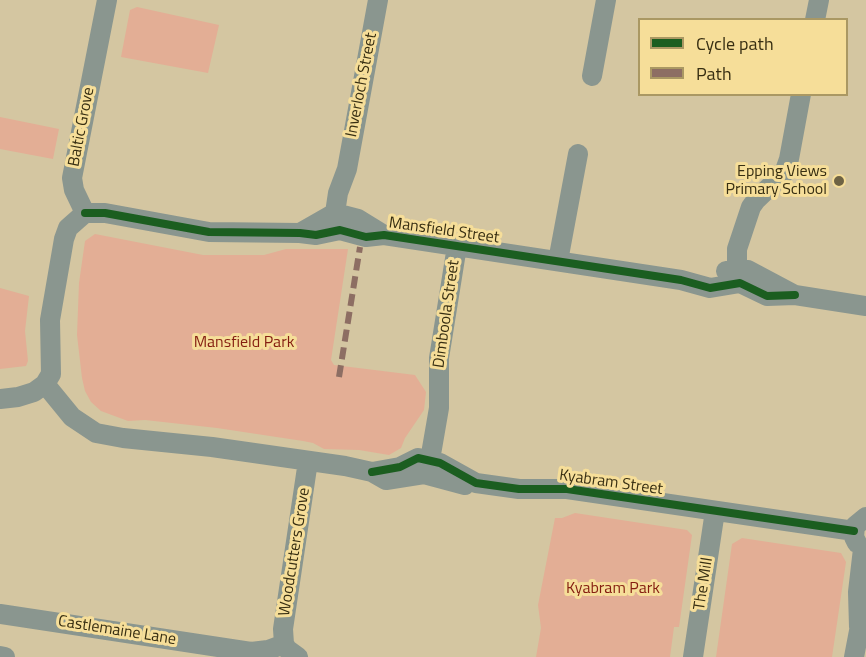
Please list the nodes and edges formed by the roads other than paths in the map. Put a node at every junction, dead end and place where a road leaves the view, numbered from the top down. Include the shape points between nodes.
1 (107, 0) edge
2 (378, 0) edge
3 (606, 0) edge
4 (819, 0) edge
5 (815, 18) edge
6 (592, 76) dead end
7 (801, 96) edge
8 (578, 154) dead end
9 (85, 213) junction
10 (341, 219) junction
11 (457, 246) junction
12 (558, 261) junction
13 (742, 274) junction
14 (866, 306) edge
15 (45, 384) junction
16 (0, 399) edge
17 (309, 461) junction
18 (424, 464) junction
19 (715, 511) junction
20 (862, 537) edge
21 (866, 600) edge
22 (0, 614) edge
23 (859, 627) junction
24 (291, 650) edge
25 (0, 656) edge
26 (5, 657) edge
27 (693, 657) edge
28 (854, 657) edge

1 - 9 street, Baltic Grove via 72,178
2 - 10 street, Inverloch Street via 347,169 349,194
3 - 6 street
4 - 5 street
7 - 13 street via 784,173 751,207
8 - 12 street
9 - 10 street via 105,213 209,232 316,235
9 - 15 street via 68,228 64,238 50,320 51,374
10 - 11 street, Mansfield Street via 358,219 384,235
11 - 12 street, Mansfield Street
11 - 18 street, Dimboola Street via 439,358 437,418
12 - 13 street, Mansfield Street via 710,288
13 - 14 street via 767,296 795,295
15 - 16 street via 29,394
15 - 17 street via 72,417 96,433
17 - 18 street via 372,472
17 - 24 street, Woodcutters Grove via 283,629
18 - 19 street, Kyabram Street via 476,483 519,489 567,489
19 - 20 street, Kyabram Street
19 - 27 street, The Mill
20 - 23 street
21 - 23 street
22 - 24 street, Castlemaine Lane via 251,652
23 - 28 street
25 - 26 street

